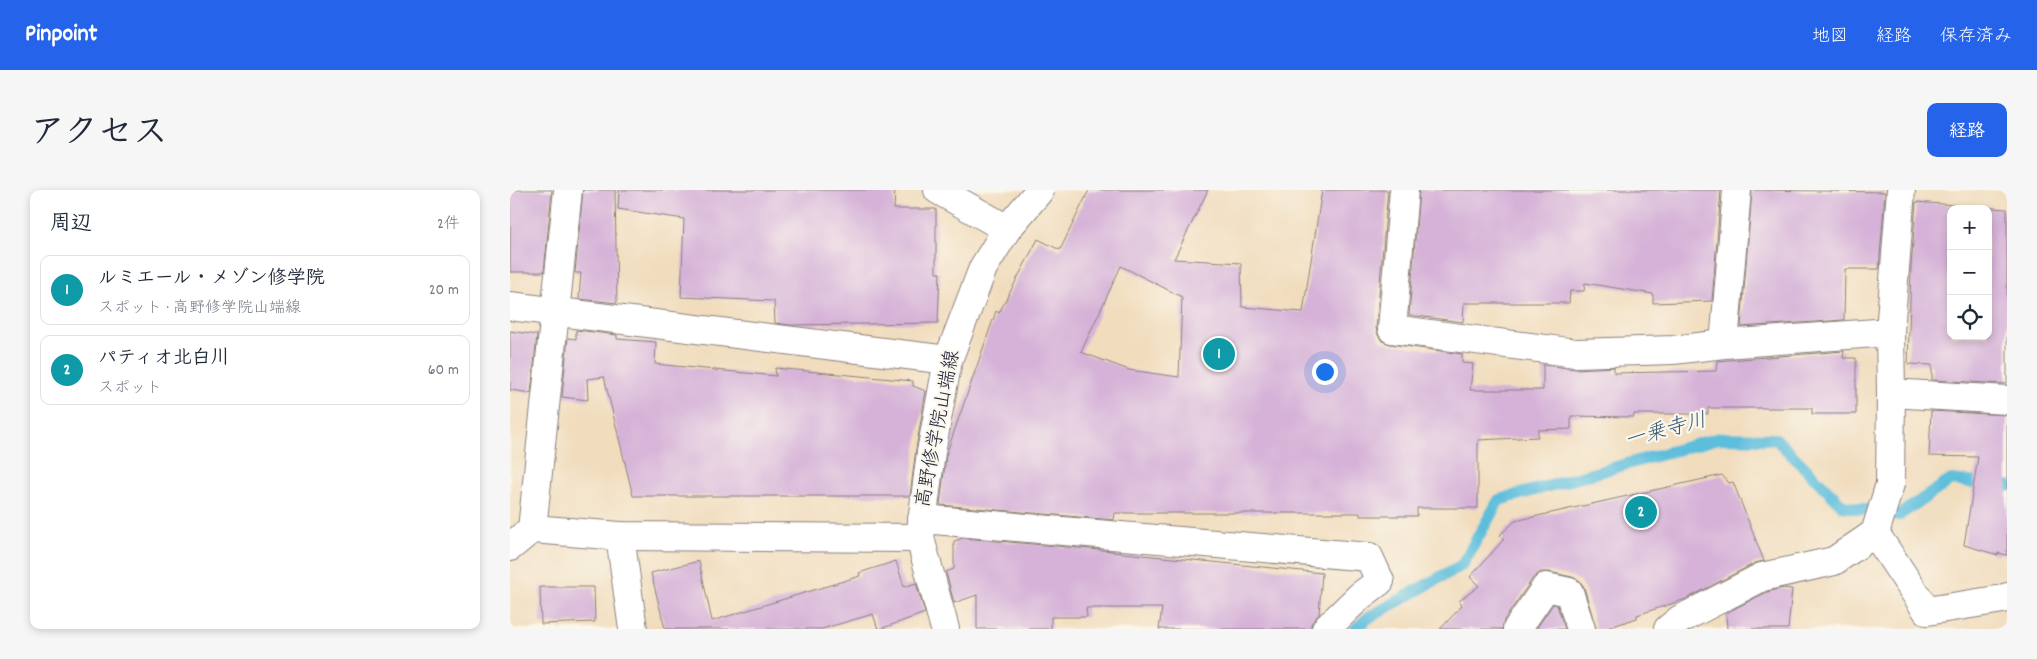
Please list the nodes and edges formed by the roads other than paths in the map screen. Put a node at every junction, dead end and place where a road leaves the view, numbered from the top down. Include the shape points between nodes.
1 (568, 190) edge
2 (938, 190) edge
3 (1040, 190) edge
4 (1404, 190) edge
5 (1737, 190) edge
6 (1901, 190) edge
7 (1006, 228) junction
8 (510, 306) edge
9 (554, 311) junction
10 (1890, 332) junction
11 (1724, 344) junction
12 (948, 360) junction
13 (1891, 393) junction
14 (2007, 400) edge
15 (532, 529) junction
16 (921, 529) junction
17 (1876, 533) junction
18 (620, 536) junction
19 (510, 546) edge
20 (2007, 597) edge
21 (633, 629) edge
22 (945, 629) edge
23 (1326, 629) edge
24 (1517, 629) edge
25 (1581, 629) edge
26 (1668, 629) edge

1 - 9 street
2 - 7 street
3 - 7 street, 高野修学院山端線
4 - 11 street via 1392,329 1576,353 1673,350
5 - 11 street
6 - 10 street
7 - 12 street, 高野修学院山端線 via 984,268
8 - 9 street
9 - 12 street
9 - 15 street
10 - 11 street
10 - 13 street
12 - 16 street, 高野修学院山端線
13 - 14 street
13 - 17 street via 1890,484
15 - 18 street
15 - 19 street
16 - 18 street
16 - 22 street, 高野修学院山端線
16 - 23 street via 1369,557 1380,582 1360,596
17 - 20 street via 1927,611
17 - 26 street via 1834,561 1762,577 1679,620
18 - 21 street
24 - 25 street via 1546,587 1569,592

